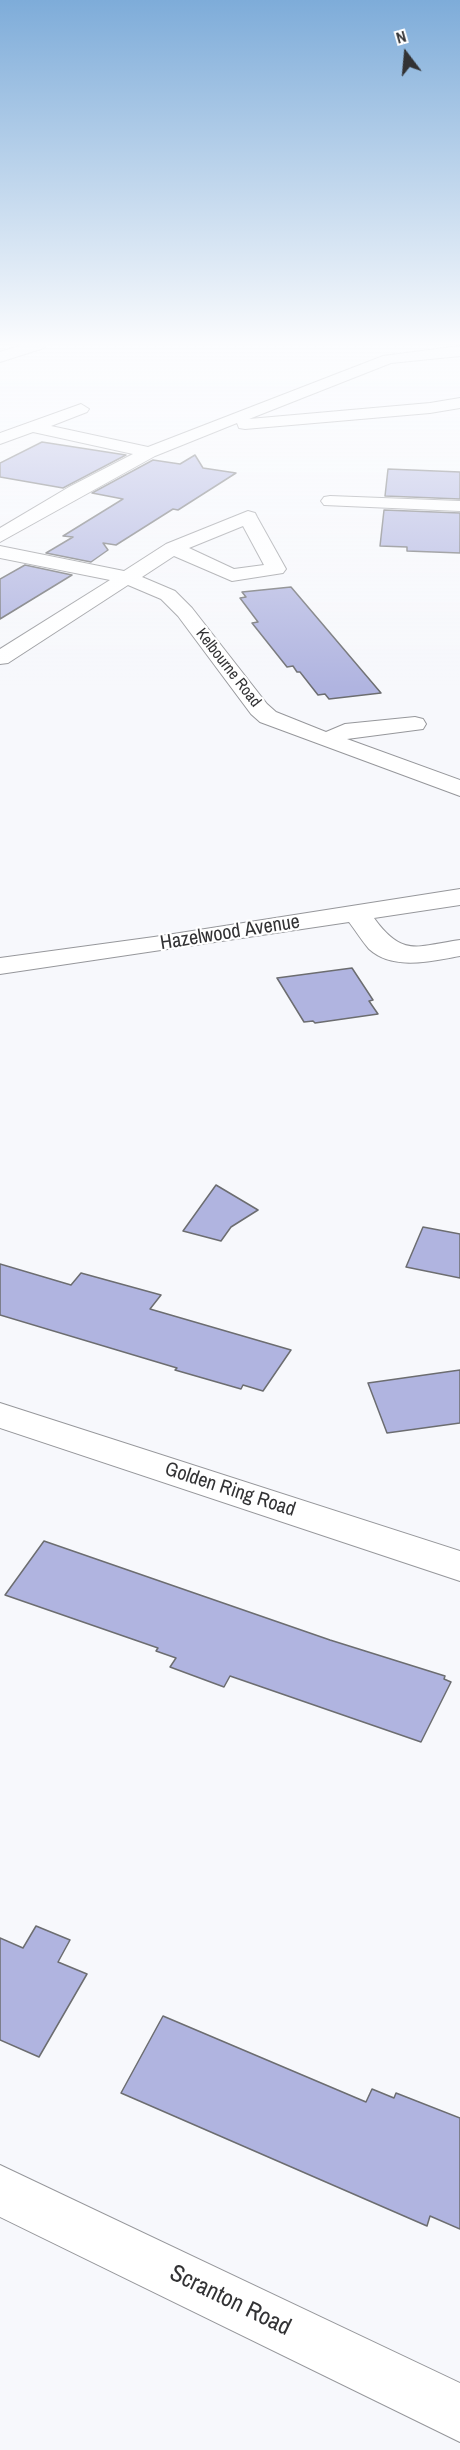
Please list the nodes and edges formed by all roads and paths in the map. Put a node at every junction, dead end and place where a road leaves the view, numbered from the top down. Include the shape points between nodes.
1 (135, 459) edge
2 (330, 501) dead end
3 (460, 506) edge
4 (0, 536) edge
5 (173, 548) junction
6 (0, 552) edge
7 (126, 577) junction
8 (0, 658) edge
9 (415, 724) dead end
10 (326, 740) junction
11 (460, 789) edge
12 (460, 897) edge
13 (356, 913) junction
14 (460, 948) edge
15 (0, 966) edge
16 (0, 1415) edge
17 (460, 1566) edge
18 (0, 2190) edge
19 (460, 2413) edge

1 - 4 main road
2 - 3 main road
5 - 5 main road via 231,575 276,569 248,517
5 - 7 main road
6 - 7 main road, Kelbourne Road
7 - 8 main road
7 - 10 main road, Kelbourne Road via 175,601 268,717
9 - 10 main road via 345,731
10 - 11 main road, Kelbourne Road
12 - 13 main road, Hazelwood Avenue
13 - 14 main road via 380,945 391,951 407,955
13 - 15 main road, Hazelwood Avenue
16 - 17 main road, Golden Ring Road
18 - 19 main road, Scranton Road

